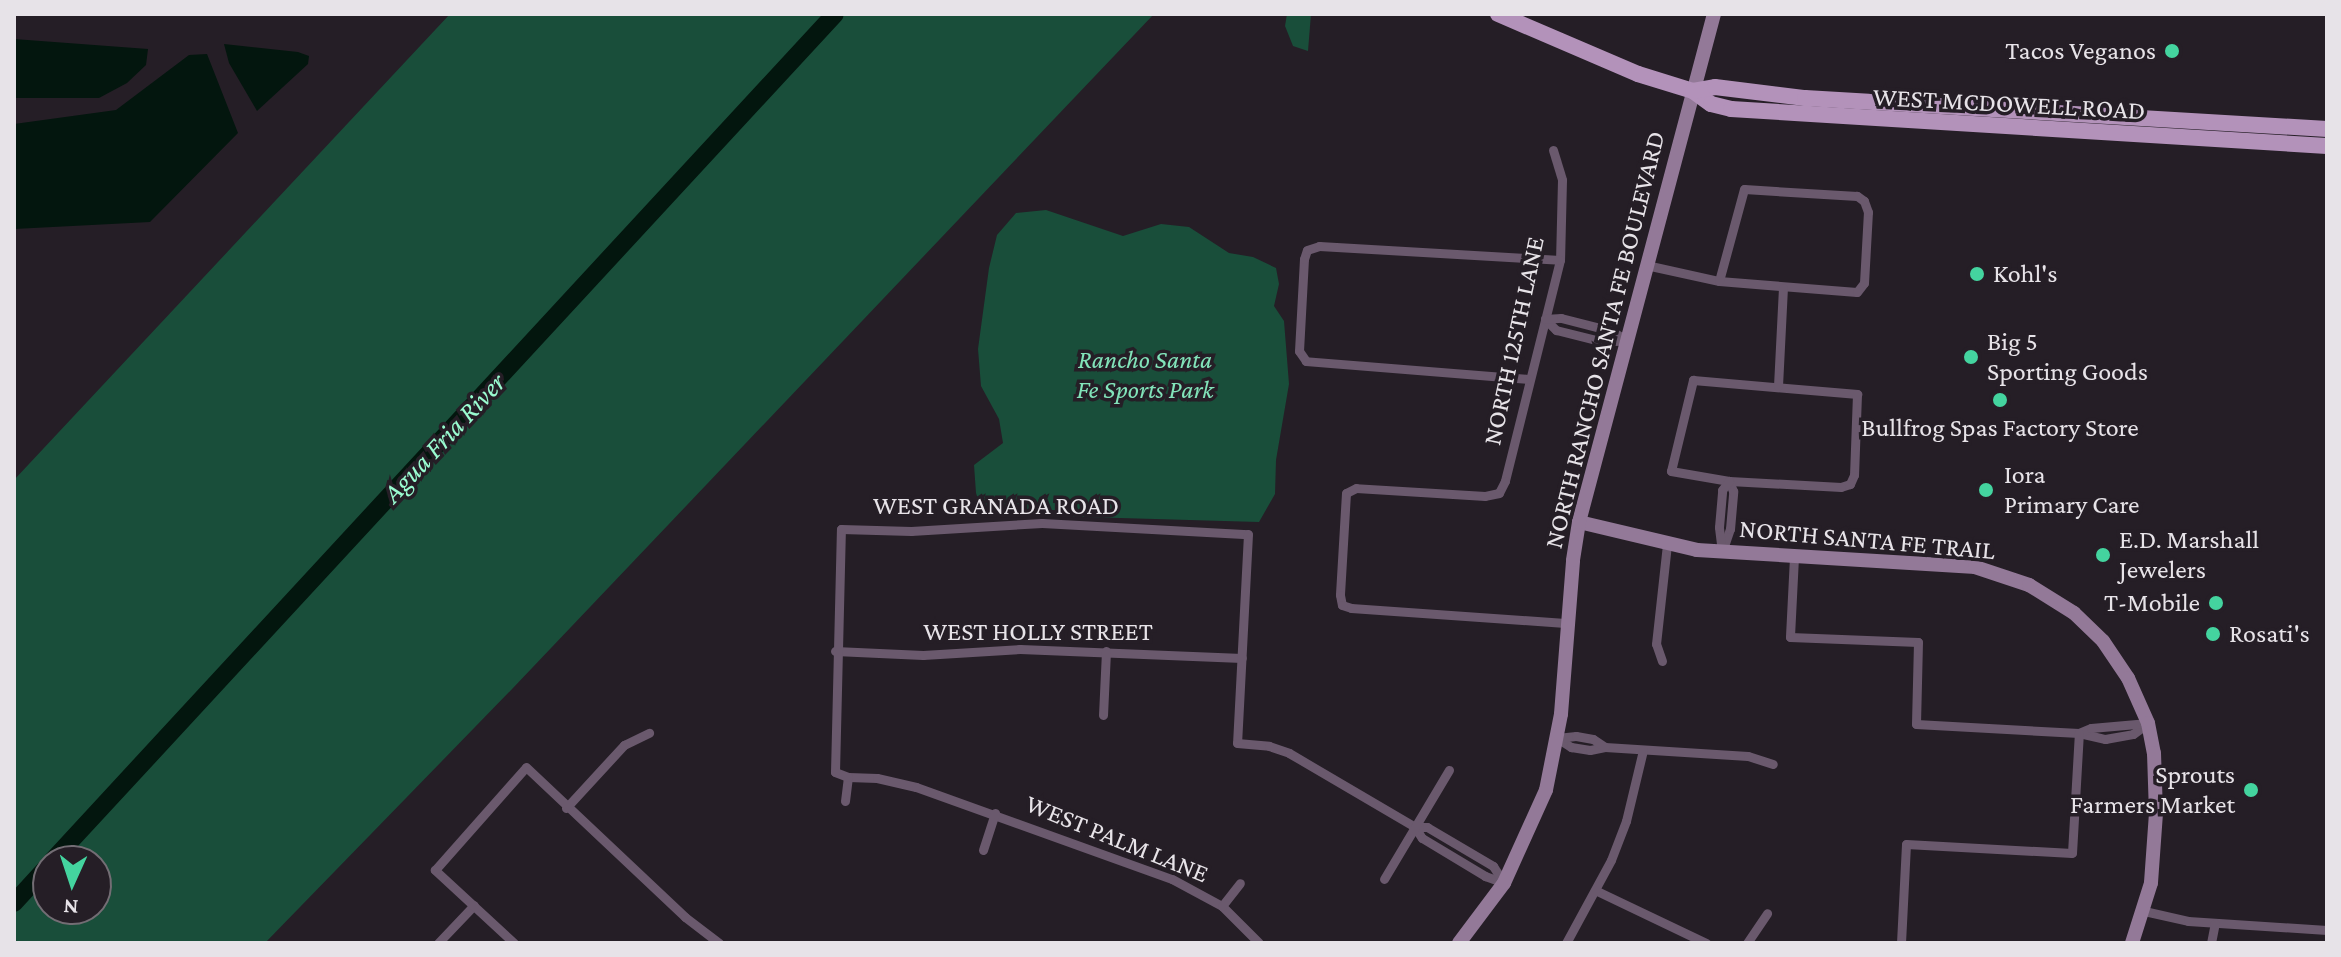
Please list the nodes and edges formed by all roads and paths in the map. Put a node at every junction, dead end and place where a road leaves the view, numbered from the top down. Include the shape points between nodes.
1 (1498, 14) edge
2 (1714, 14) edge
3 (1693, 91) junction
4 (2327, 129) edge
5 (2258, 134) junction
6 (2327, 146) edge
7 (1553, 150) dead end
8 (1560, 260) junction
9 (1646, 265) junction
10 (1719, 281) junction
11 (1783, 288) junction
12 (1545, 319) junction
13 (1626, 340) junction
14 (1528, 379) junction
15 (1778, 386) junction
16 (1729, 481) junction
17 (1579, 522) junction
18 (1667, 545) junction
19 (1722, 552) junction
20 (1794, 557) junction
21 (1568, 623) junction
22 (835, 651) junction
23 (1106, 651) junction
24 (1242, 658) junction
25 (1662, 661) dead end
26 (1103, 715) dead end
27 (2148, 723) junction
28 (649, 733) dead end
29 (2079, 733) junction
30 (1557, 738) junction
31 (1643, 750) junction
32 (1773, 764) dead end
33 (1449, 770) dead end
34 (848, 777) junction
35 (845, 801) dead end
36 (566, 808) junction
37 (995, 813) junction
38 (1415, 827) junction
39 (983, 850) dead end
40 (1384, 879) dead end
41 (1240, 883) dead end
42 (1504, 883) junction
43 (1597, 891) junction
44 (474, 905) junction
45 (1222, 906) junction
46 (2144, 911) junction
47 (1767, 913) dead end
48 (2215, 923) junction
49 (2327, 930) edge
50 (438, 943) edge
51 (514, 943) edge
52 (719, 943) edge
53 (1259, 943) edge
54 (1459, 943) edge
55 (1566, 943) edge
56 (1706, 943) edge
57 (1747, 943) edge
58 (1901, 943) edge
59 (2132, 943) edge
60 (2211, 943) edge

1 - 3 main road, WEST MCDOWELL ROAD via 1638,74
2 - 3 street, NORTH RANCHO SANTA FE BOULEVARD
3 - 5 main road, WEST MCDOWELL ROAD via 1715,87 2058,122
3 - 9 street, NORTH RANCHO SANTA FE BOULEVARD
4 - 5 main road, WEST MCDOWELL ROAD
5 - 6 main road, WEST MCDOWELL ROAD
7 - 8 street, NORTH 125TH LANE via 1562,180
8 - 12 street, NORTH 125TH LANE
8 - 14 street via 1319,246 1307,250 1299,351 1306,361
9 - 10 street
9 - 13 street, NORTH RANCHO SANTA FE BOULEVARD
10 - 11 street
10 - 11 street via 1744,189 1857,196 1864,201 1864,283 1857,292
11 - 15 street
12 - 13 street via 1556,330 1604,342
12 - 14 street, NORTH 125TH LANE
13 - 17 street, NORTH RANCHO SANTA FE BOULEVARD
14 - 21 street, NORTH 125TH LANE via 1499,493 1356,488 1346,493 1342,605
15 - 16 street via 1693,380 1671,471
15 - 16 street via 1857,394 1850,484
16 - 19 street via 1730,529
17 - 18 street, NORTH SANTA FE TRAIL
17 - 21 street, NORTH RANCHO SANTA FE BOULEVARD
18 - 19 street, NORTH SANTA FE TRAIL
18 - 25 street via 1656,644
19 - 20 street, NORTH SANTA FE TRAIL
20 - 27 street, NORTH SANTA FE TRAIL via 1975,567 2029,585 2074,613 2103,641 2128,678
20 - 29 street via 1790,637 1918,642 1916,724
21 - 30 street, NORTH RANCHO SANTA FE BOULEVARD
22 - 23 street, WEST HOLLY STREET
22 - 24 street, WEST GRANADA ROAD via 841,529 911,531 1042,523 1248,534
22 - 34 street via 835,772
23 - 24 street, WEST HOLLY STREET
23 - 26 street
24 - 38 street via 1237,743 1289,753
27 - 29 street via 2133,734 2115,737 2092,739
27 - 46 street, NORTH SANTA FE TRAIL via 2157,784 2154,854
28 - 36 street via 624,745
29 - 58 street via 2072,853 1906,844
30 - 31 street via 1590,750
30 - 42 street, NORTH RANCHO SANTA FE BOULEVARD via 1537,815
31 - 32 street via 1748,756
31 - 43 street via 1626,821
33 - 38 street
34 - 35 street
34 - 37 street, WEST PALM LANE via 916,787
36 - 44 street via 526,767 435,870
36 - 52 street
37 - 39 street, WEST PALM LANE
37 - 45 street, WEST PALM LANE via 1172,879
38 - 40 street
38 - 42 street via 1422,838
41 - 45 street, WEST PALM LANE
42 - 54 street, NORTH RANCHO SANTA FE BOULEVARD
43 - 55 street
43 - 56 street
44 - 50 street
44 - 51 street
45 - 53 street, WEST PALM LANE
46 - 48 street
46 - 59 street, NORTH SANTA FE TRAIL
47 - 57 street
48 - 49 street
48 - 60 street

